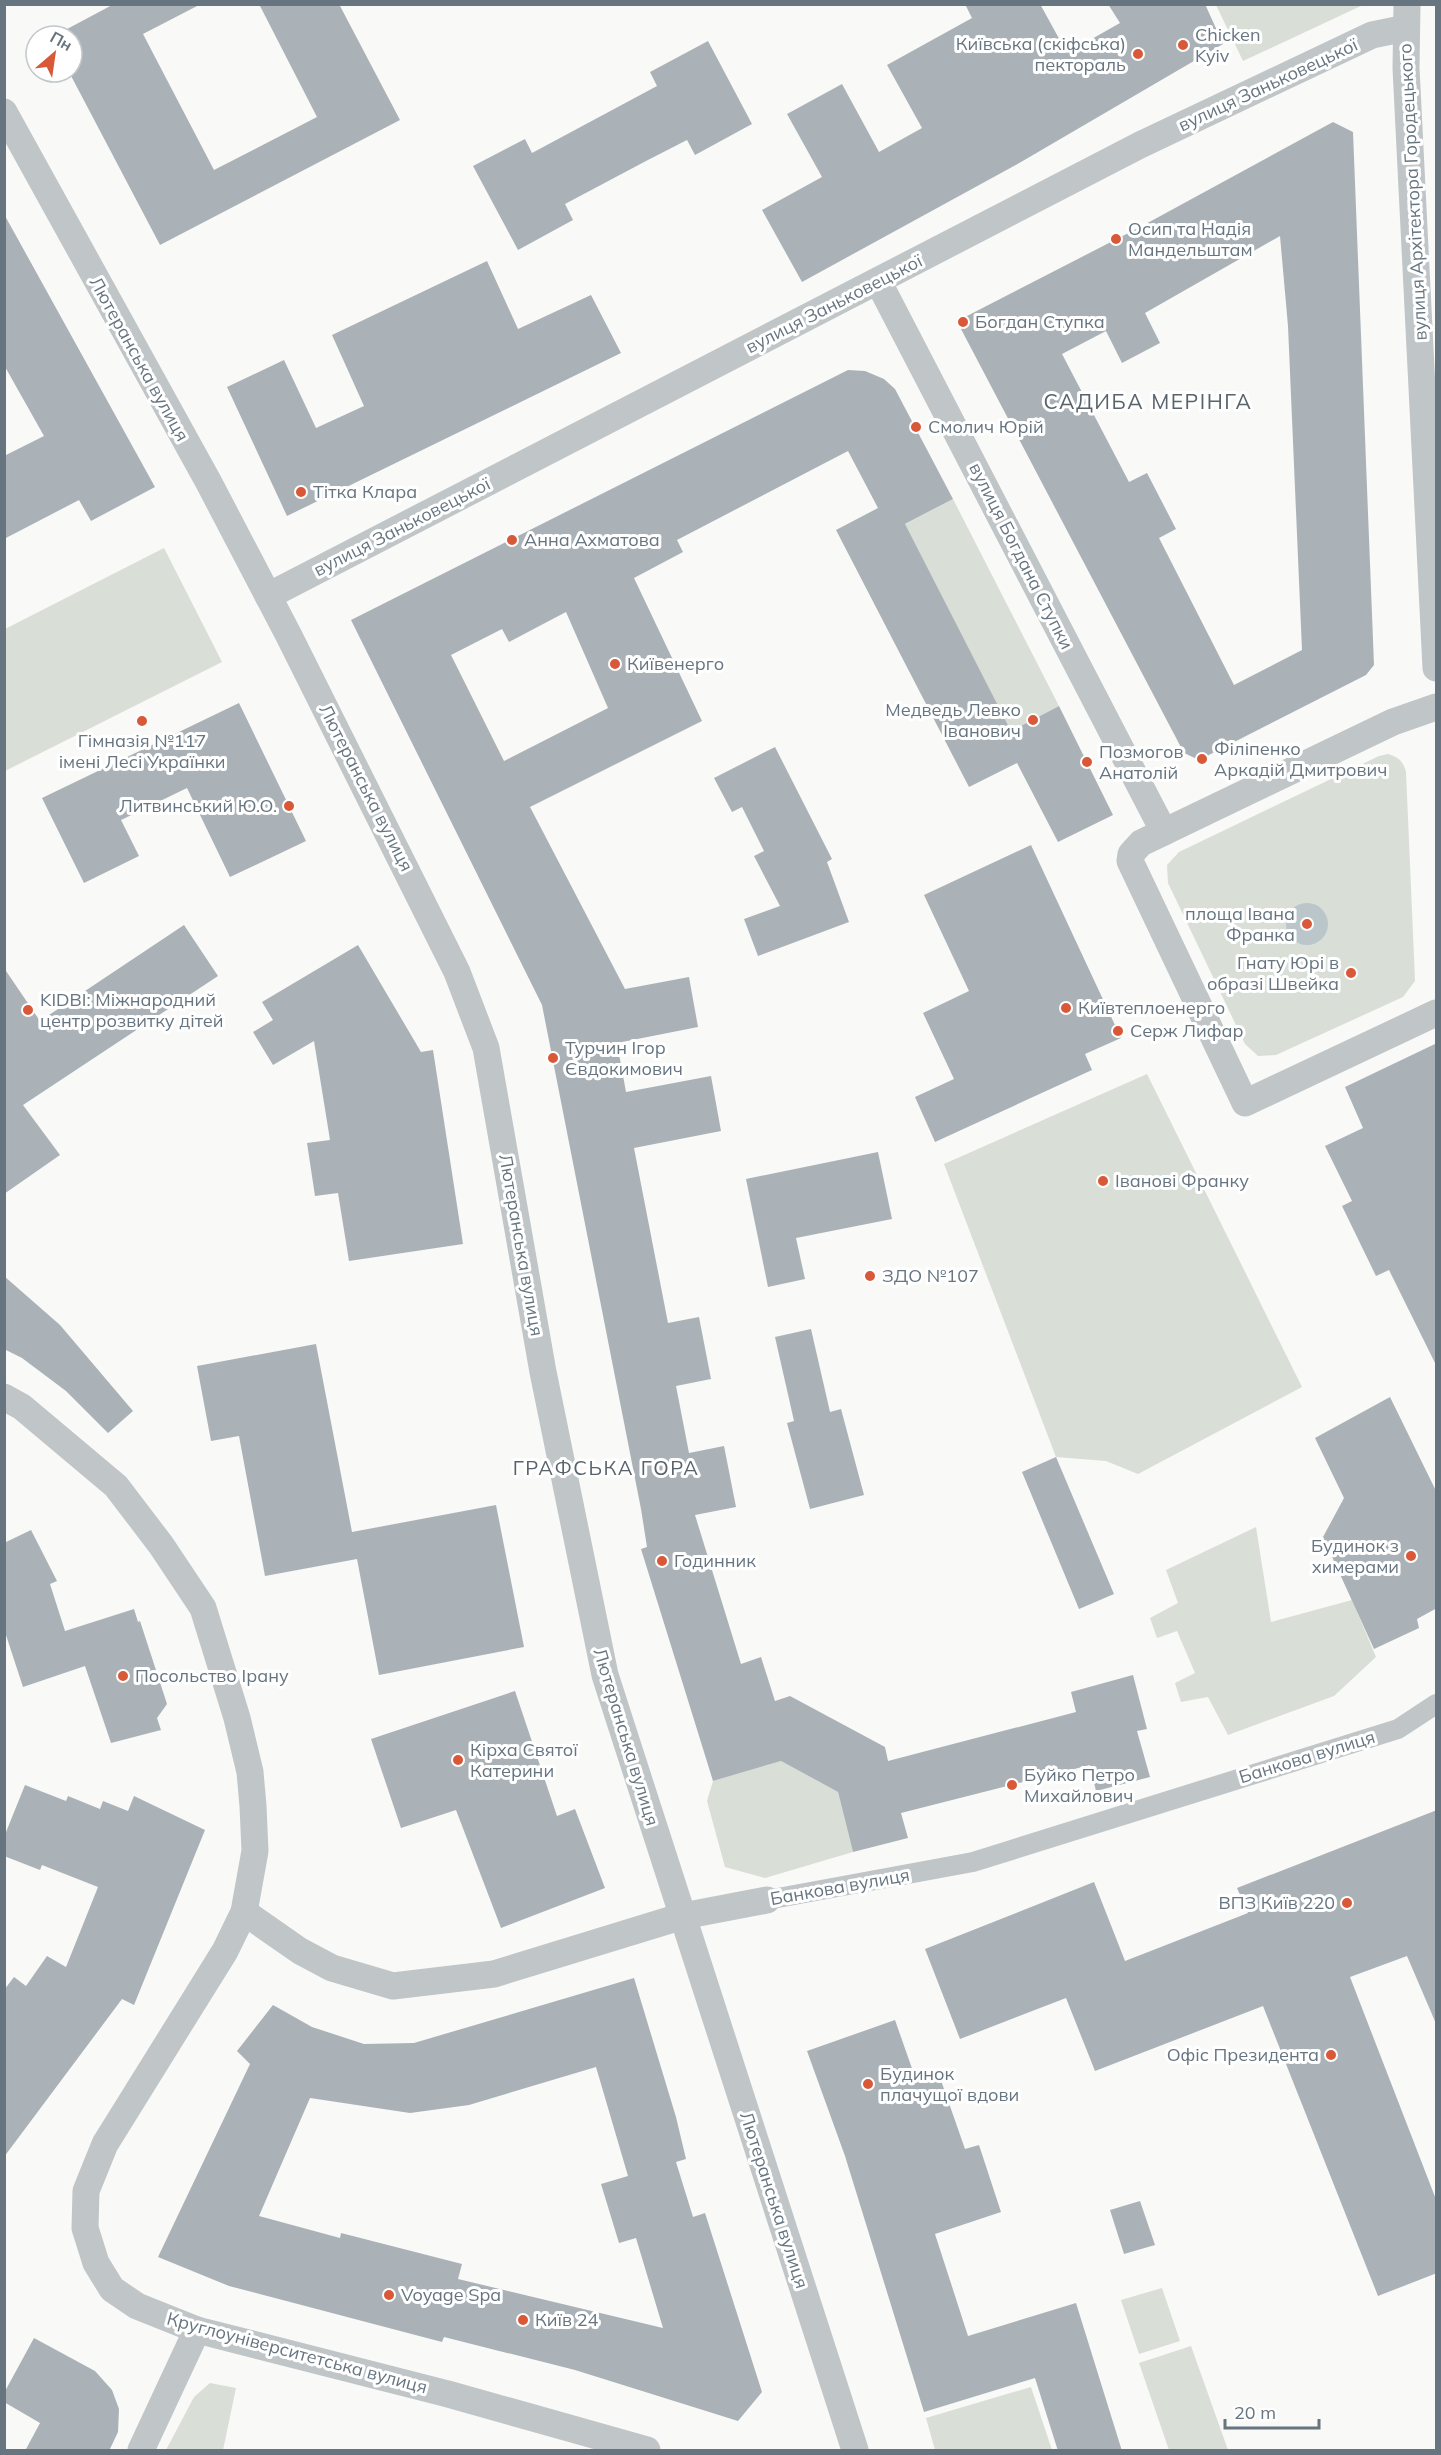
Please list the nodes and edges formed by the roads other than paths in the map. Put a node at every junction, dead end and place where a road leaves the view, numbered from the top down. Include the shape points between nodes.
1 (1407, 16) edge
2 (4, 112) edge
3 (878, 281) junction
4 (268, 596) junction
5 (1437, 668) edge
6 (1437, 707) edge
7 (1164, 832) junction
8 (1437, 1013) edge
9 (4, 1397) edge
10 (1437, 1704) edge
11 (768, 1900) joint
12 (244, 1912) junction
13 (683, 1916) junction
14 (197, 2330) junction
15 (141, 2451) edge
16 (647, 2451) edge
17 (855, 2451) edge

1 - 3 street, вулиця Заньковецької via 1140,145
1 - 5 street, вулиця Архітектора Городецького
2 - 4 street, Лютеранська вулиця
3 - 4 street, вулиця Заньковецької
3 - 7 street, вулиця Богдана Ступки
4 - 13 street, Лютеранська вулиця via 417,888 457,972 486,1048 543,1372 604,1675
6 - 7 street via 1393,722
7 - 8 street via 1135,848 1131,854 1132,868 1245,1104
9 - 12 street, Круглоуніверситетська вулиця via 22,1407 116,1486 203,1608 250,1772 255,1851
10 - 11 street, Банкова вулиця via 1398,1729 973,1862
11 - 13 street, Банкова вулиця
12 - 13 street, Банкова вулиця via 332,1968 393,1986 494,1974
12 - 14 street, Круглоуніверситетська вулиця via 225,1951 105,2144 86,2191 85,2228 96,2262 112,2289 137,2306
13 - 17 street, Лютеранська вулиця
14 - 15 street
14 - 16 street, Круглоуніверситетська вулиця via 447,2394

